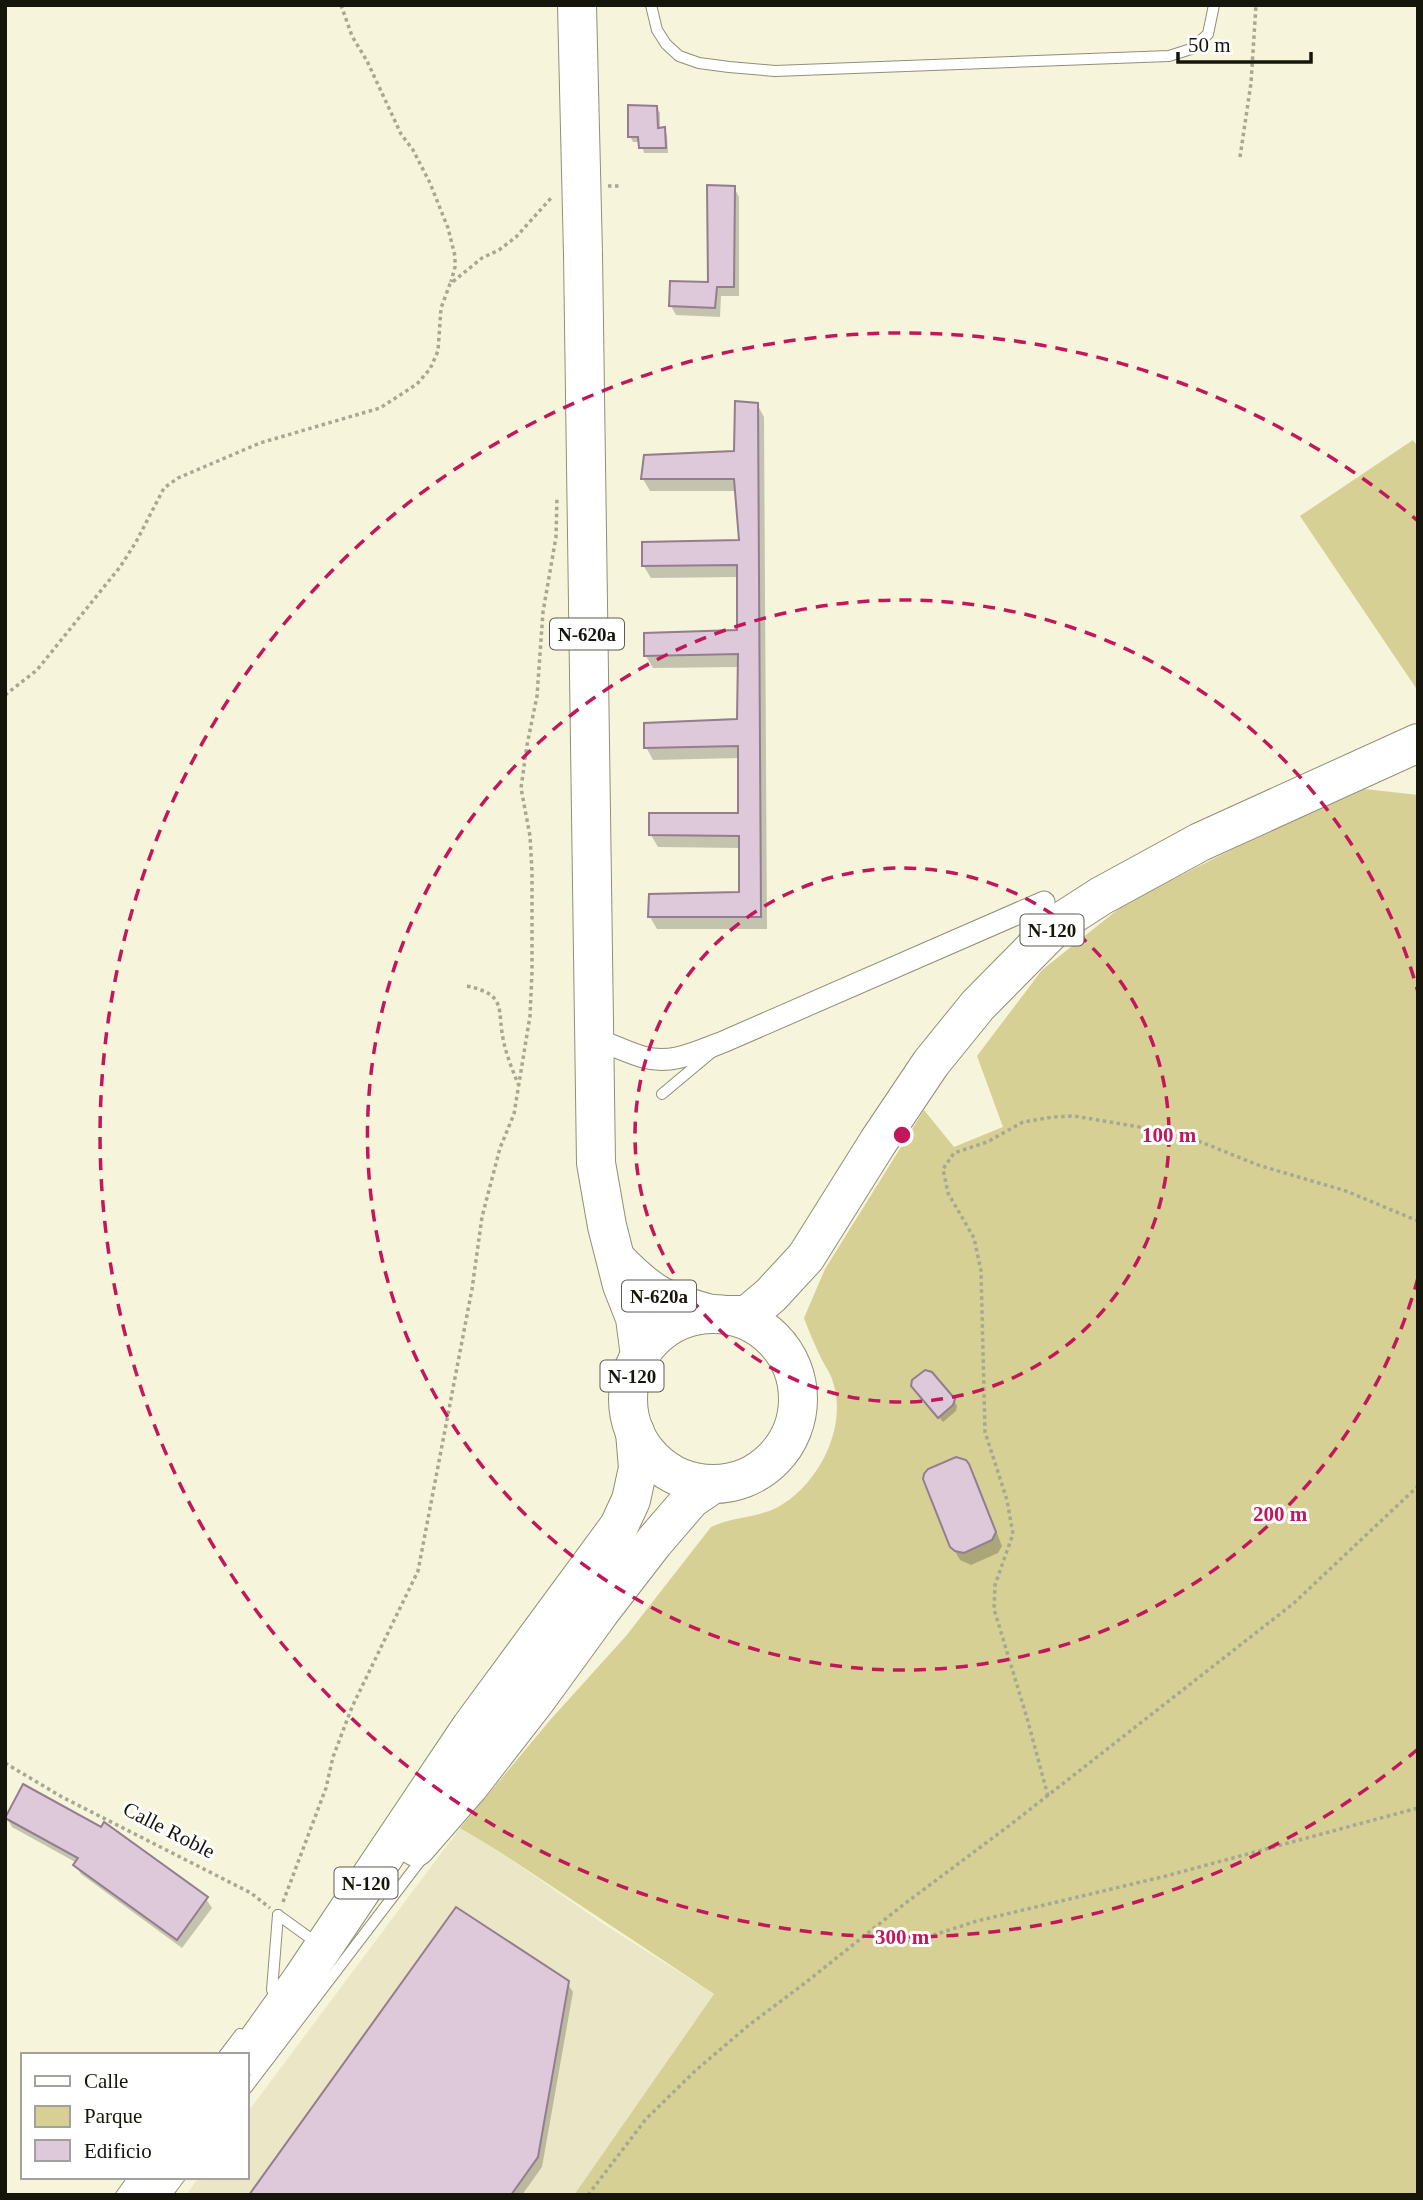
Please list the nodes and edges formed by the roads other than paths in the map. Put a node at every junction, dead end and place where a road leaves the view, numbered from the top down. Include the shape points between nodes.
1 (577, 5) edge
2 (651, 5) edge
3 (1214, 5) edge
4 (1418, 743) edge
5 (1044, 902) dead end
6 (595, 1040) junction
7 (723, 1042) junction
8 (662, 1094) dead end
9 (806, 1257) junction
10 (617, 1259) junction
11 (719, 1314) junction
12 (640, 1356) junction
13 (789, 1361) junction
14 (635, 1432) junction
15 (713, 1484) junction
16 (471, 1727) junction
17 (470, 1785) junction
18 (365, 1864) dead end
19 (318, 1928) dead end
20 (310, 1938) junction
21 (303, 1949) dead end
22 (287, 1970) dead end
23 (251, 2040) edge
24 (228, 2053) edge
25 (248, 2087) edge
26 (133, 2179) edge
27 (157, 2179) edge
28 (179, 2179) edge
29 (121, 2195) edge
30 (145, 2195) edge
31 (167, 2195) edge

1 - 6 highway, N-620a
2 - 3 lane via 657,30 679,56 699,63 775,71 1169,56 1191,49 1208,34
4 - 9 highway, N-120 via 1200,842 1059,923 978,1005 931,1063
5 - 7 street
6 - 7 street via 667,1060
6 - 10 highway, N-620a via 596,1163
7 - 8 lane
9 - 11 highway, N-120 via 747,1315
9 - 13 highway, N-120 via 791,1311
10 - 11 highway, N-620a via 662,1298
10 - 12 highway, N-620a via 635,1318
11 - 12 highway, N-120 via 690,1317 666,1328
11 - 13 highway, N-120 via 743,1319 766,1332
12 - 14 highway, N-120 via 629,1386
13 - 15 highway, N-120 via 797,1386 797,1407 786,1441 773,1459 753,1474
14 - 15 highway, N-120 via 650,1456 666,1470
14 - 16 highway, N-120 via 639,1468 619,1526
15 - 17 highway, N-120 via 691,1499 654,1542
16 - 18 lane
16 - 23 highway, N-120 via 302,1979
17 - 23 highway, N-120
17 - 25 lane via 412,1872
19 - 20 lane
20 - 21 lane
20 - 22 lane via 278,1915 269,1994
23 - 24 lane
26 - 29 lane
27 - 30 highway
28 - 31 lane

